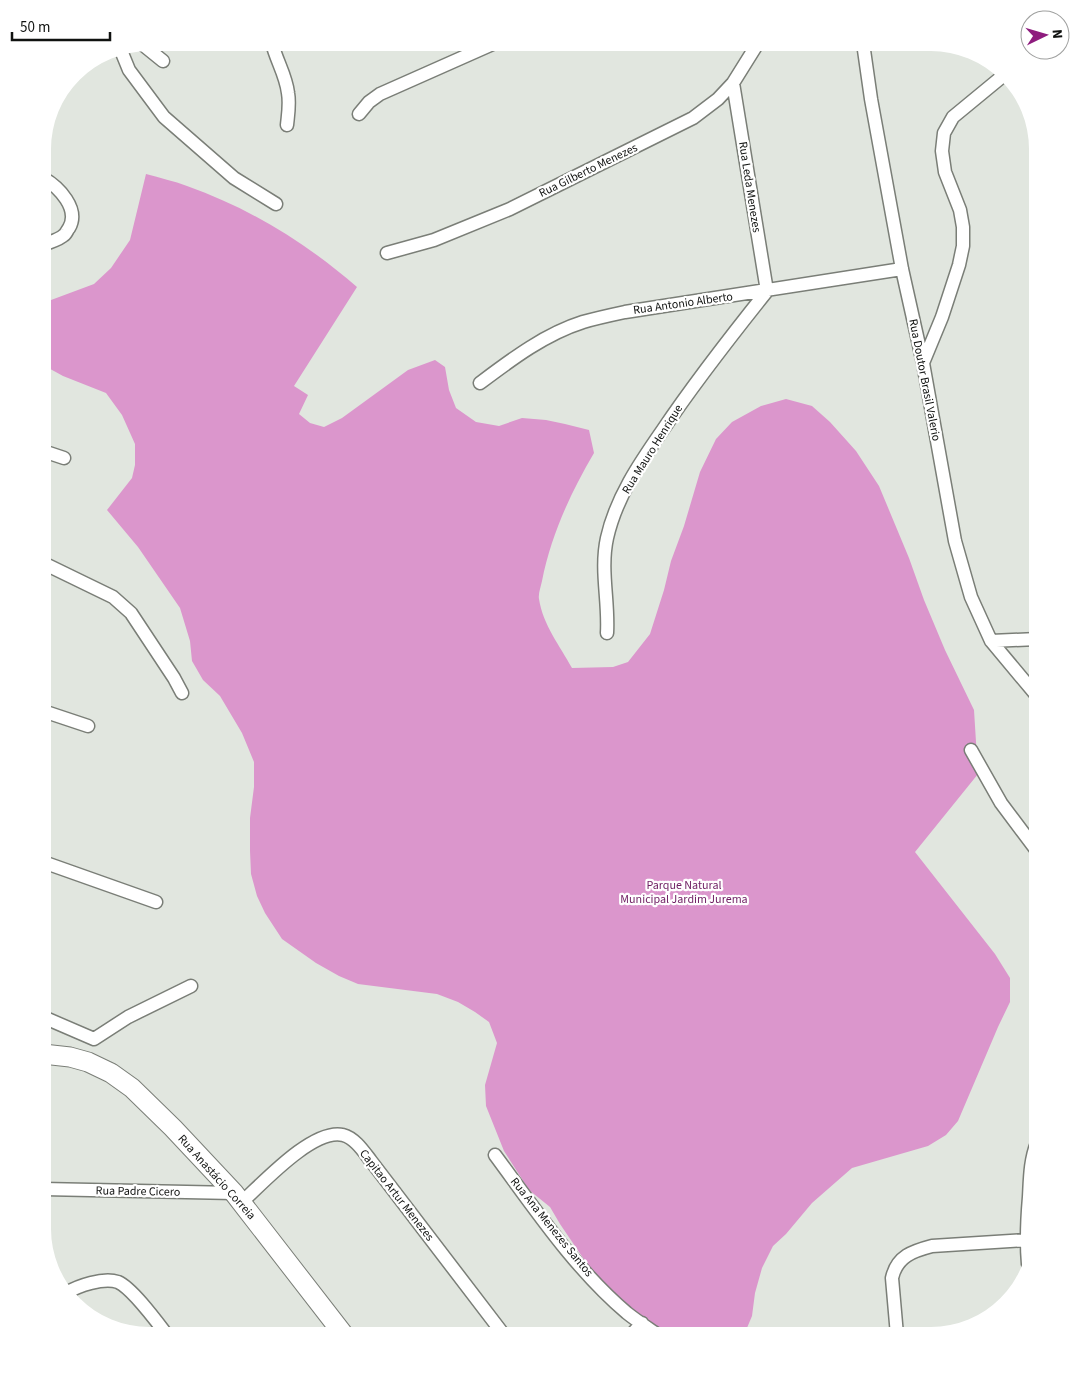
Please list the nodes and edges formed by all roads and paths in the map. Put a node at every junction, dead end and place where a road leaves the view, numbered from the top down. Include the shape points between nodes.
1 (151, 51) edge
2 (274, 51) edge
3 (478, 51) edge
4 (753, 51) edge
5 (864, 51) edge
6 (123, 55) edge
7 (163, 60) dead end
8 (999, 79) edge
9 (733, 83) junction
10 (358, 114) dead end
11 (287, 125) dead end
12 (51, 184) edge
13 (276, 204) dead end
14 (51, 241) edge
15 (387, 253) dead end
16 (902, 269) junction
17 (768, 291) junction
18 (923, 363) junction
19 (480, 383) dead end
20 (51, 454) edge
21 (64, 458) dead end
22 (51, 567) edge
23 (607, 633) dead end
24 (1029, 639) edge
25 (991, 641) junction
26 (1029, 685) edge
27 (182, 693) dead end
28 (51, 714) edge
29 (88, 726) dead end
30 (970, 750) dead end
31 (1029, 840) edge
32 (51, 865) edge
33 (156, 902) dead end
34 (191, 986) dead end
35 (51, 1021) edge
36 (94, 1039) junction
37 (51, 1055) edge
38 (88, 1062) junction
39 (495, 1155) dead end
40 (51, 1189) edge
41 (238, 1197) junction
42 (1029, 1200) edge
43 (1026, 1240) junction
44 (1027, 1249) edge
45 (73, 1289) edge
46 (642, 1324) junction
47 (161, 1327) edge
48 (337, 1327) edge
49 (497, 1327) edge
50 (639, 1327) edge
51 (646, 1327) edge
52 (896, 1327) edge

1 - 7 street
2 - 11 street via 288,92
3 - 10 street via 380,94
4 - 9 street, Rua Gilberto Menezes
5 - 16 street, Rua Doutor Brasil Valerio
6 - 13 street via 129,70 164,117 234,178
8 - 18 street via 953,117 944,133 942,151 960,210 962,246 959,265
9 - 15 street, Rua Gilberto Menezes via 693,118 518,205 434,240
9 - 17 street, Rua Leda Menezes
12 - 14 street via 63,194 72,211 71,224 65,235
16 - 17 street, Rua Antonio Alberto
16 - 18 street, Rua Doutor Brasil Valerio
17 - 19 street, Rua Antonio Alberto via 625,312 582,322 521,352
17 - 23 street, Rua Mauro Henrique via 688,393 626,486 607,539 603,571
18 - 25 street, Rua Doutor Brasil Valerio via 955,541 971,597
20 - 21 street
22 - 27 street via 113,597 131,612
24 - 25 street
25 - 26 street, Rua Doutor Brasil Valerio
28 - 29 street
30 - 31 street via 1001,803
32 - 33 street
34 - 36 street via 128,1017
35 - 36 street
36 - 38 street
37 - 38 main road, Rua Anastácio Correia
38 - 41 main road, Rua Anastácio Correia via 132,1088
39 - 46 street, Rua Ana Menezes Santos via 572,1256 607,1294
40 - 41 street, Rua Padre Cicero
41 - 48 main road, Rua Anastácio Correia
41 - 49 street, Capitao Artur Menezes via 300,1149 328,1135 342,1134 352,1139
42 - 43 street
43 - 44 street
43 - 52 street via 932,1246 900,1260 892,1278
45 - 47 street via 88,1284 118,1282
46 - 50 street
46 - 51 street, Rua Ana Menezes Santos

